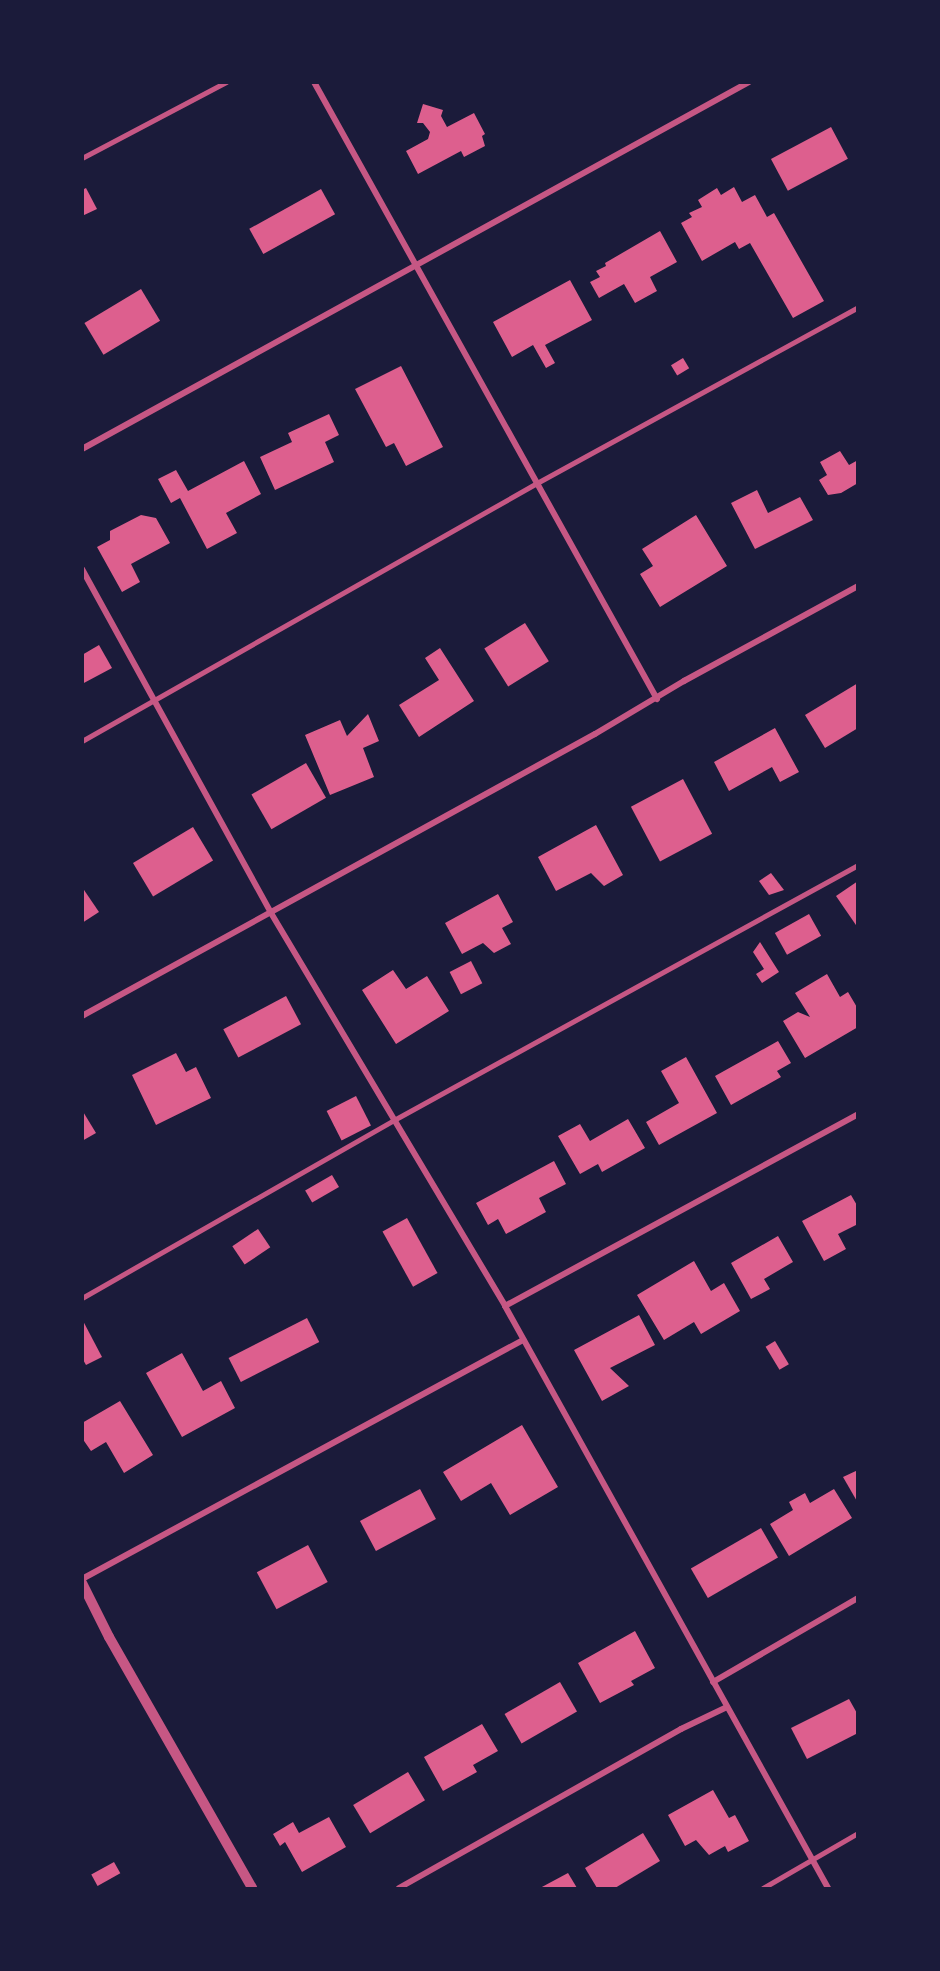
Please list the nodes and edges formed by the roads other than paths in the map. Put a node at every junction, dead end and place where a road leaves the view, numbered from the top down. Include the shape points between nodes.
1 (226, 82) edge
2 (315, 82) edge
3 (749, 82) edge
4 (82, 158) edge
5 (415, 264) junction
6 (858, 307) edge
7 (82, 450) edge
8 (537, 483) junction
9 (82, 569) edge
10 (858, 586) edge
11 (657, 699) junction
12 (155, 701) junction
13 (82, 741) edge
14 (858, 865) edge
15 (271, 913) junction
16 (82, 1016) edge
17 (858, 1114) edge
18 (394, 1120) junction
19 (82, 1298) edge
20 (505, 1306) junction
21 (523, 1340) junction
22 (82, 1581) edge
23 (858, 1598) edge
24 (713, 1682) junction
25 (728, 1707) junction
26 (858, 1833) edge
27 (813, 1860) junction
28 (252, 1888) edge
29 (399, 1888) edge
30 (762, 1888) edge
31 (828, 1888) edge

1 - 4 lane
2 - 5 street
3 - 5 street
5 - 7 street
5 - 8 street
6 - 8 lane
8 - 11 street
8 - 12 lane
9 - 12 street
10 - 11 street
11 - 15 street
12 - 13 lane
12 - 15 street
14 - 18 lane
15 - 16 street
15 - 18 street
17 - 20 street
18 - 19 lane
18 - 20 street
20 - 21 street
21 - 22 street
21 - 24 street
22 - 28 street
23 - 24 street
24 - 25 street
25 - 27 street
25 - 29 street
26 - 27 lane
27 - 30 lane
27 - 31 street

